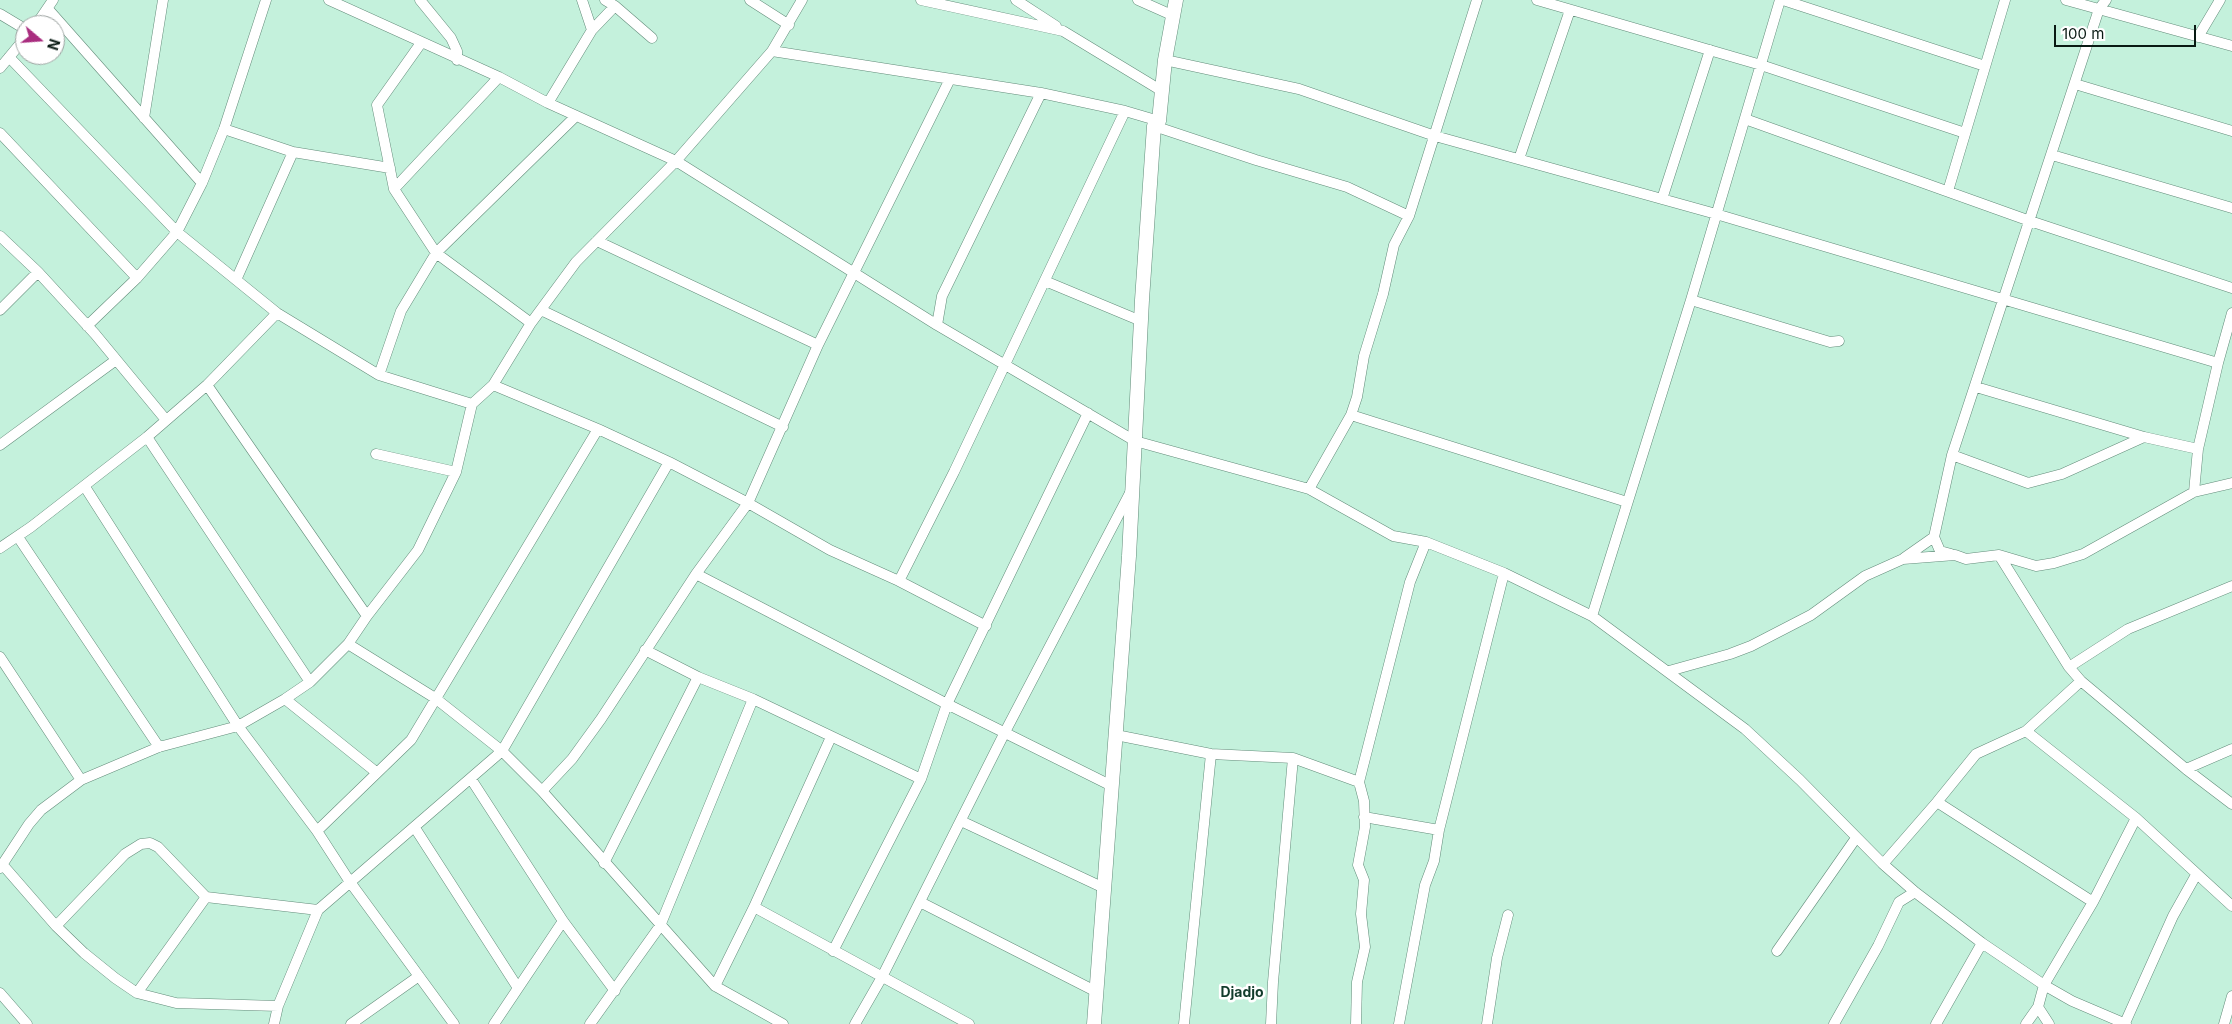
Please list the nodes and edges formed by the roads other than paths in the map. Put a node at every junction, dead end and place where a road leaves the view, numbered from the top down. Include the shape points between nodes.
1 (163, 0) edge
2 (266, 0) edge
3 (329, 0) edge
4 (420, 0) edge
5 (582, 0) edge
6 (605, 0) edge
7 (750, 0) edge
8 (802, 0) edge
9 (921, 0) edge
10 (1016, 0) edge
11 (1138, 0) edge
12 (1176, 0) edge
13 (1477, 0) edge
14 (1537, 0) edge
15 (1782, 0) edge
16 (2005, 0) edge
17 (2066, 0) edge
18 (2106, 0) edge
19 (2220, 0) edge
20 (51, 4) edge
21 (615, 6) junction
22 (2099, 9) junction
23 (1570, 10) junction
24 (0, 14) edge
25 (43, 15) edge
26 (1174, 16) junction
27 (15, 23) edge
28 (789, 25) junction
29 (592, 30) junction
30 (1063, 31) junction
31 (2198, 37) junction
32 (652, 38) dead end
33 (421, 43) junction
34 (2232, 46) edge
35 (15, 50) edge
36 (1710, 50) junction
37 (772, 51) junction
38 (9, 57) junction
39 (457, 60) junction
40 (1165, 60) junction
41 (1761, 65) junction
42 (1985, 66) junction
43 (0, 68) edge
44 (499, 77) junction
45 (950, 79) junction
46 (2075, 84) junction
47 (1162, 91) junction
48 (1041, 93) junction
49 (548, 103) junction
50 (1125, 110) junction
51 (576, 116) junction
52 (144, 118) junction
53 (1745, 119) junction
54 (1156, 123) junction
55 (224, 128) junction
56 (2232, 131) edge
57 (0, 133) edge
58 (1965, 133) junction
59 (1435, 136) junction
60 (293, 152) junction
61 (2052, 155) junction
62 (1518, 160) junction
63 (676, 161) junction
64 (390, 168) junction
65 (202, 183) junction
66 (394, 189) junction
67 (1948, 191) junction
68 (1662, 199) junction
69 (2232, 208) edge
70 (1716, 214) junction
71 (1410, 216) junction
72 (2030, 221) junction
73 (177, 232) junction
74 (0, 236) edge
75 (597, 241) junction
76 (436, 252) junction
77 (38, 272) junction
78 (855, 273) junction
79 (136, 278) junction
80 (236, 280) junction
81 (1045, 281) junction
82 (2232, 288) edge
83 (1692, 300) junction
84 (2005, 300) junction
85 (0, 310) edge
86 (541, 310) junction
87 (277, 313) junction
88 (2232, 313) edge
89 (531, 322) junction
90 (1141, 322) junction
91 (937, 325) junction
92 (88, 326) junction
93 (1839, 341) dead end
94 (818, 345) junction
95 (116, 360) junction
96 (2218, 363) junction
97 (1005, 364) junction
98 (379, 375) junction
99 (207, 385) junction
100 (493, 385) junction
101 (1976, 387) junction
102 (472, 404) junction
103 (1088, 413) junction
104 (1351, 415) junction
105 (166, 420) junction
106 (783, 428) junction
107 (598, 429) junction
108 (147, 437) junction
109 (2144, 437) junction
110 (1135, 441) junction
111 (0, 445) edge
112 (2198, 449) junction
113 (376, 454) dead end
114 (1952, 455) junction
115 (669, 462) junction
116 (456, 472) junction
117 (2232, 483) edge
118 (1133, 485) junction
119 (85, 487) junction
120 (1309, 489) junction
121 (2194, 492) junction
122 (1627, 502) junction
123 (748, 503) junction
124 (18, 537) junction
125 (1934, 537) junction
126 (1426, 542) junction
127 (0, 548) edge
128 (1955, 555) junction
129 (2000, 555) junction
130 (1903, 559) junction
131 (1504, 573) junction
132 (696, 574) junction
133 (899, 581) junction
134 (2232, 586) edge
135 (367, 616) junction
136 (1592, 616) junction
137 (986, 626) junction
138 (348, 644) junction
139 (645, 650) junction
140 (0, 657) edge
141 (2069, 667) junction
142 (1669, 671) junction
143 (698, 677) junction
144 (2081, 681) junction
145 (310, 682) junction
146 (435, 698) junction
147 (285, 699) junction
148 (753, 700) junction
149 (947, 704) junction
150 (238, 726) junction
151 (2026, 731) junction
152 (1005, 732) junction
153 (1116, 735) junction
154 (831, 737) junction
155 (159, 747) junction
156 (2232, 749) edge
157 (502, 751) junction
158 (1211, 754) junction
159 (1293, 758) junction
160 (2186, 769) junction
161 (376, 772) junction
162 (921, 779) junction
163 (81, 780) junction
164 (470, 780) junction
165 (1359, 782) junction
166 (1112, 786) junction
167 (542, 791) junction
168 (1937, 802) junction
169 (2232, 804) edge
170 (1364, 817) junction
171 (2136, 818) junction
172 (962, 821) junction
173 (415, 828) junction
174 (1439, 830) junction
175 (317, 831) junction
176 (1856, 838) junction
177 (604, 863) junction
178 (1883, 864) junction
179 (1, 866) edge
180 (2196, 875) junction
181 (350, 882) junction
182 (1104, 888) junction
183 (1915, 892) junction
184 (206, 897) junction
185 (920, 902) junction
186 (2092, 902) junction
187 (2232, 906) edge
188 (754, 907) junction
189 (318, 910) junction
190 (1508, 915) dead end
191 (563, 921) junction
192 (56, 926) junction
193 (660, 926) junction
194 (1982, 943) junction
195 (833, 951) junction
196 (1777, 951) dead end
197 (419, 976) junction
198 (882, 976) junction
199 (2044, 985) junction
200 (715, 986) junction
201 (518, 988) junction
202 (137, 992) junction
203 (615, 992) junction
204 (1095, 992) junction
205 (0, 993) edge
206 (2232, 996) edge
207 (278, 1006) junction
208 (2038, 1007) junction
209 (27, 1024) edge
210 (274, 1024) edge
211 (352, 1024) edge
212 (454, 1024) edge
213 (494, 1024) edge
214 (590, 1024) edge
215 (783, 1024) edge
216 (856, 1024) edge
217 (969, 1024) edge
218 (1094, 1024) edge
219 (1184, 1024) edge
220 (1271, 1024) edge
221 (1356, 1024) edge
222 (1399, 1024) edge
223 (1487, 1024) edge
224 (1834, 1024) edge
225 (1936, 1024) edge
226 (2026, 1024) edge
227 (2049, 1024) edge
228 (2126, 1024) edge
229 (2224, 1024) edge

1 - 52 street
2 - 55 street
3 - 33 street
4 - 39 street via 451,38
5 - 29 street
6 - 21 street
7 - 28 street
8 - 28 street
9 - 30 street
10 - 30 street
11 - 26 street
12 - 26 main road
13 - 59 street
14 - 23 street
15 - 41 street
15 - 42 street
16 - 42 street
17 - 22 street
18 - 22 street
19 - 31 street
20 - 25 street
20 - 52 street
21 - 29 street
21 - 32 street
22 - 31 street
22 - 46 street
23 - 36 street
23 - 62 street
24 - 27 street
26 - 40 main road
28 - 37 street
29 - 49 street
30 - 47 street
31 - 34 street
33 - 39 street
33 - 64 street via 378,105
35 - 38 street
36 - 41 street
36 - 68 street
37 - 45 street
37 - 63 street
38 - 43 street
38 - 73 street
39 - 44 street
40 - 47 main road
40 - 59 street via 1299,89
41 - 53 street
41 - 58 street
42 - 58 street
44 - 49 street
44 - 66 street
45 - 48 street
45 - 78 street
46 - 56 street
46 - 61 street
47 - 54 main road
48 - 50 street
48 - 91 street via 942,296
49 - 51 street
50 - 54 street
50 - 81 street
51 - 63 street
51 - 76 street
52 - 65 street
53 - 67 street
53 - 70 street
54 - 71 street via 1256,160 1347,187
54 - 90 main road
55 - 60 street
55 - 65 street
57 - 79 street
58 - 67 street
59 - 62 street
59 - 71 street
60 - 64 street
60 - 80 street
61 - 69 street
61 - 72 street
62 - 68 street
63 - 75 street
63 - 78 street
64 - 66 street
65 - 73 street
66 - 76 street
67 - 72 street
68 - 70 street
70 - 83 street
70 - 84 street
71 - 104 street via 1394,245
72 - 82 street
72 - 84 street
73 - 79 street
73 - 80 street
74 - 77 street
75 - 86 street via 576,262
75 - 94 street
76 - 89 street
76 - 98 street via 401,311
77 - 85 street
77 - 92 street
78 - 91 street
78 - 94 street
79 - 92 street
80 - 87 street
81 - 90 street
81 - 97 street
83 - 93 street via 1830,342
83 - 122 street
84 - 96 street
84 - 101 street
86 - 89 street
86 - 106 street
87 - 98 street
87 - 99 street
88 - 96 street
89 - 100 street
90 - 110 main road
91 - 97 street
92 - 95 street
94 - 106 street
95 - 105 street
95 - 111 street
96 - 112 street
97 - 103 street
97 - 133 street
98 - 102 street
99 - 105 street
99 - 135 street
100 - 102 street
100 - 107 street
101 - 109 street
101 - 114 street
102 - 116 street
103 - 110 street
103 - 137 street
104 - 120 street
104 - 122 street
105 - 108 street
106 - 123 street
107 - 115 street
107 - 146 street
108 - 119 street
108 - 145 street
109 - 112 street
109 - 114 street via 2062,474 2028,483
110 - 118 main road
110 - 120 street
112 - 121 street
113 - 116 street
114 - 125 street
115 - 123 street
115 - 157 street
116 - 135 street via 418,550
117 - 121 street
118 - 152 street
118 - 153 main road
119 - 124 street
119 - 150 street
120 - 126 street via 1393,536
121 - 129 street via 2076,556 2054,564 2036,566
122 - 136 street
123 - 132 street
123 - 133 street via 830,550
124 - 127 street
124 - 155 street
125 - 128 street via 1940,550
125 - 130 street
126 - 131 street
126 - 165 street via 1410,582
128 - 129 street via 1966,559
128 - 130 street
129 - 141 street
130 - 142 street via 1865,576 1811,615 1751,646
131 - 136 street
131 - 174 street
132 - 139 street
132 - 149 street
133 - 137 street
134 - 141 street via 2128,629
135 - 138 street
136 - 142 street
137 - 149 street
138 - 145 street
138 - 146 street
139 - 143 street
139 - 167 street via 572,759
140 - 163 street
141 - 144 street
142 - 176 street via 1745,729
143 - 148 street
143 - 177 street
144 - 151 street
144 - 160 street
145 - 147 street
146 - 157 street
146 - 161 street via 411,740
147 - 150 street
147 - 161 street
148 - 154 street
148 - 193 street
149 - 152 street
149 - 162 street
150 - 155 street
150 - 175 street
151 - 168 street via 1976,754
151 - 171 street
152 - 166 street
152 - 172 street
153 - 158 street
153 - 166 main road
154 - 162 street
154 - 188 street
155 - 163 street
156 - 160 street
157 - 164 street
157 - 167 street
158 - 159 street
158 - 219 street
159 - 165 street
159 - 220 street
160 - 169 street
161 - 175 street
162 - 195 street
163 - 179 street via 41,810
164 - 173 street
164 - 191 street
165 - 170 street
166 - 182 main road
167 - 177 street
168 - 178 street
168 - 186 street
170 - 174 street
170 - 221 street via 1358,865 1364,880 1361,914 1365,947 1356,982
171 - 180 street
171 - 186 street
172 - 182 street
172 - 185 street
173 - 181 street
173 - 201 street
174 - 222 street
175 - 181 street
176 - 178 street
176 - 196 street
177 - 193 street
178 - 183 street
179 - 192 street
180 - 187 street
180 - 228 street via 2173,916
181 - 189 street
181 - 197 street
182 - 204 main road
183 - 194 street
183 - 224 street via 1899,902
184 - 189 street
184 - 192 street via 158,847 150,843 141,844 125,854
184 - 202 street
185 - 198 street
185 - 204 street
186 - 199 street
188 - 195 street
188 - 200 street
189 - 207 street
190 - 223 street via 1497,958
191 - 201 street
191 - 203 street
192 - 202 street via 90,958
193 - 200 street
193 - 203 street
194 - 199 street
194 - 225 street
195 - 198 street
197 - 211 street
197 - 212 street
198 - 216 street
198 - 217 street
199 - 208 street
199 - 228 street
200 - 215 street
201 - 213 street
202 - 207 street via 176,1003
203 - 214 street
204 - 218 main road
205 - 209 street
206 - 229 street
207 - 210 street
208 - 226 street
208 - 227 street

